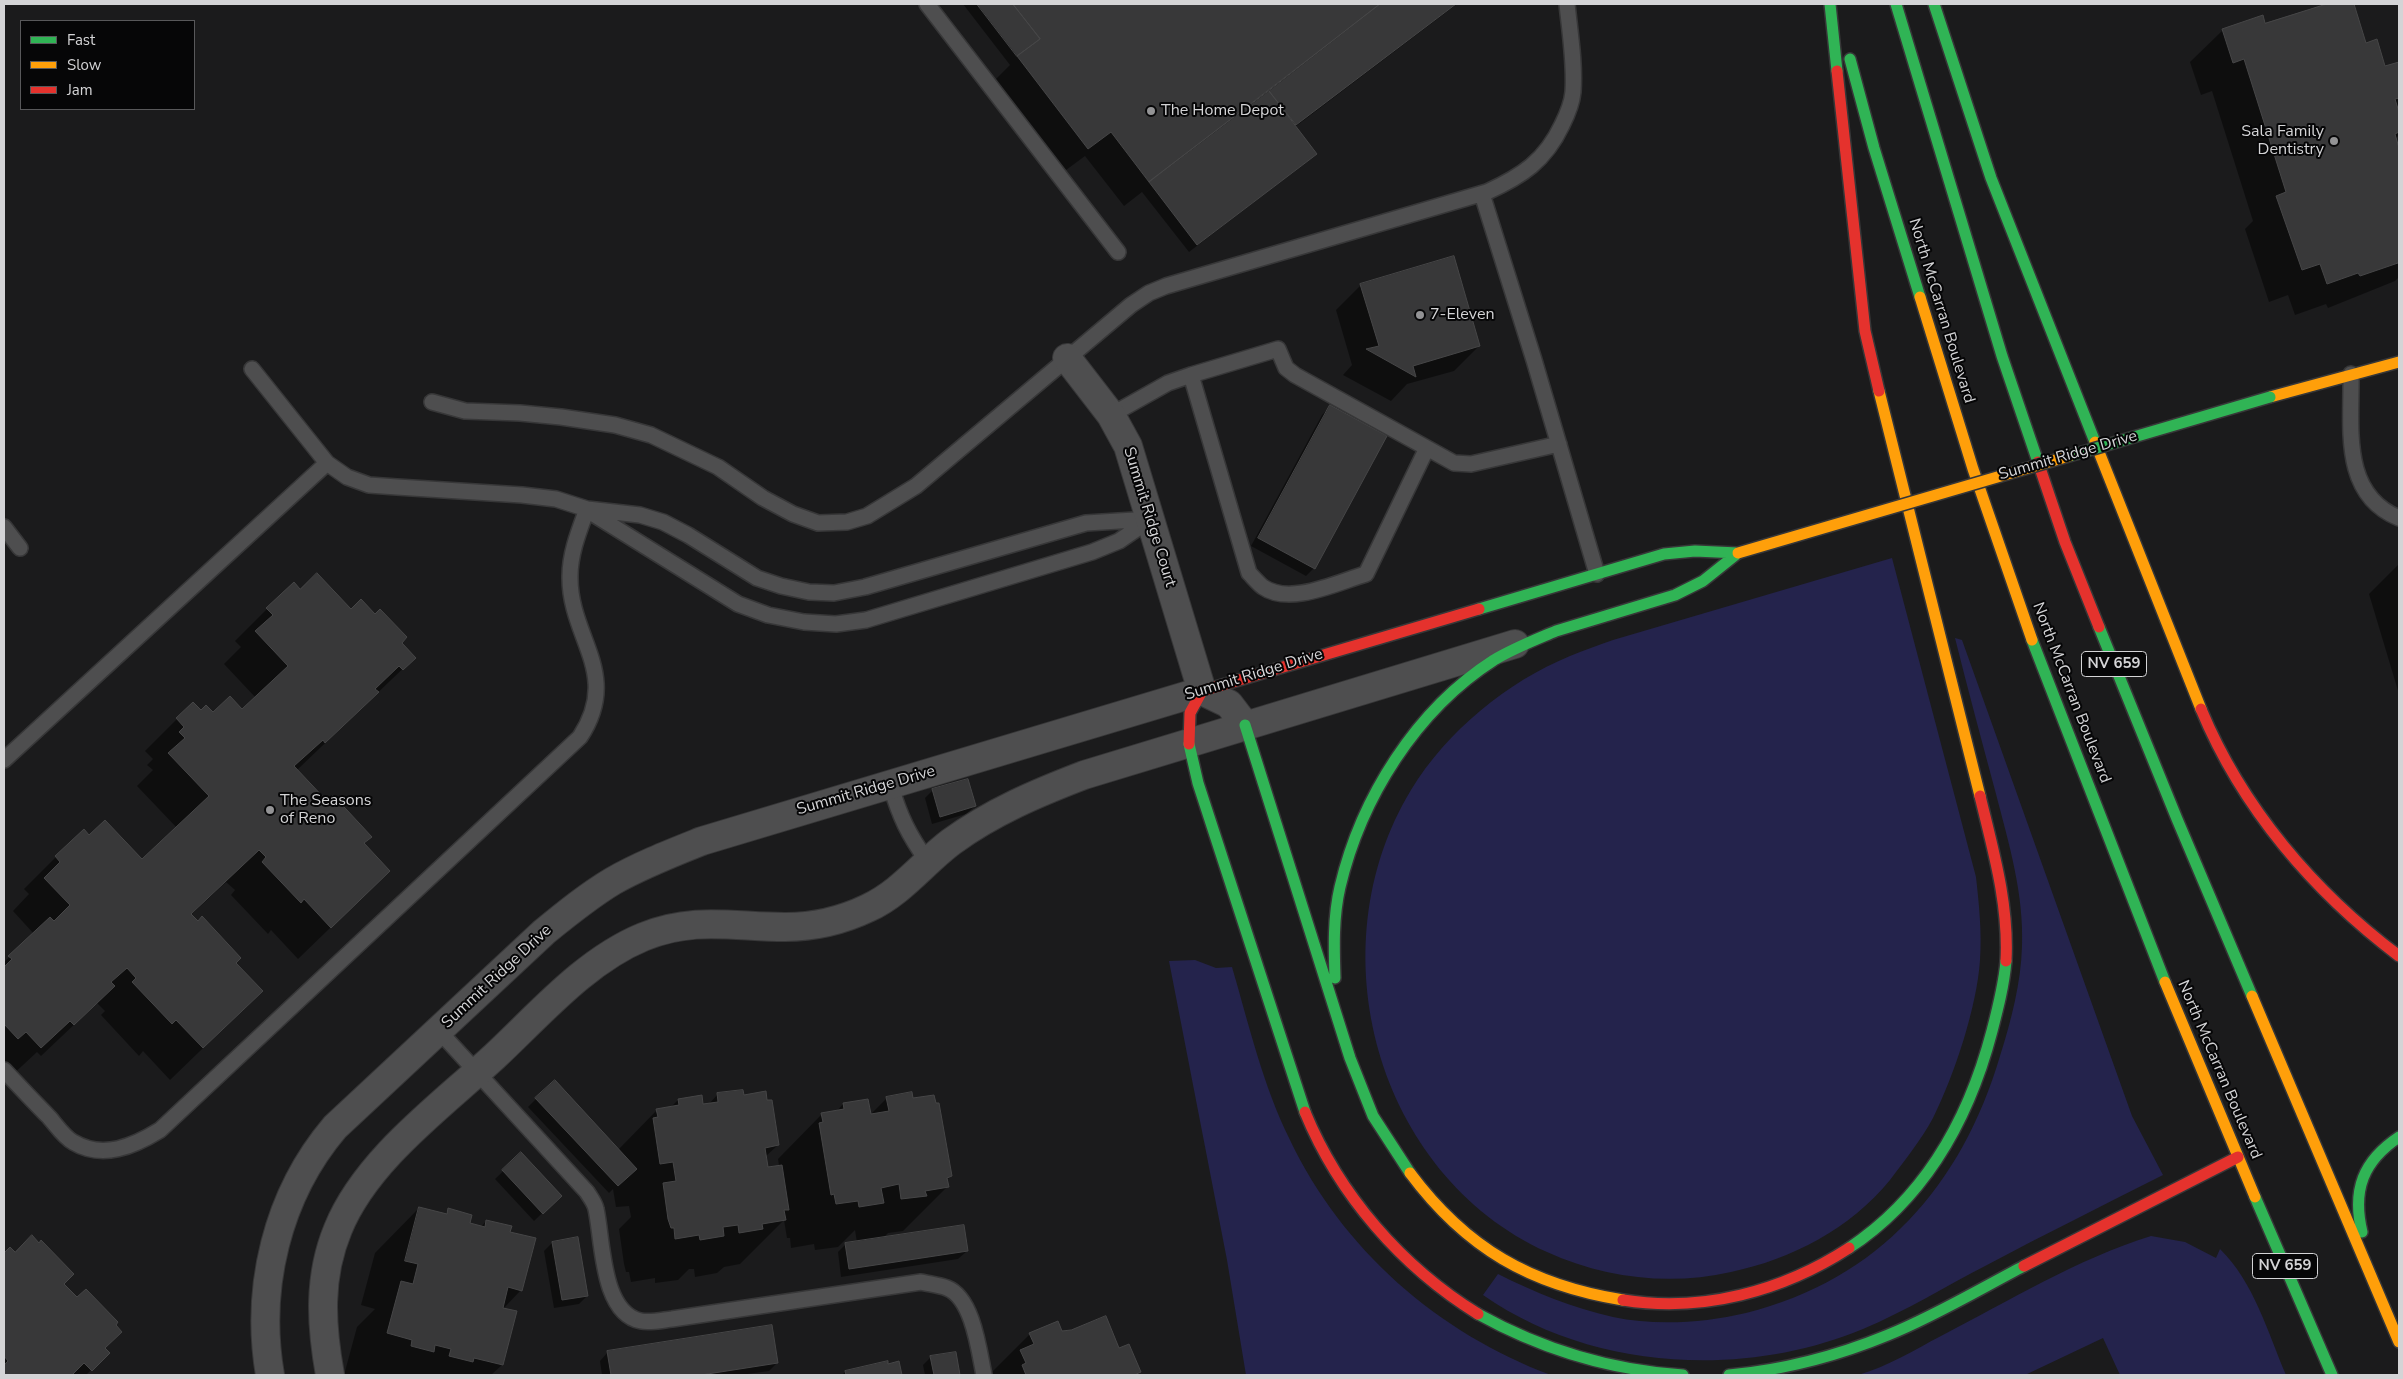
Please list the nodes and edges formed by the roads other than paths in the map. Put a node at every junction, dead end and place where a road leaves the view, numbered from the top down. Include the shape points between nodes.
1 (926, 4) edge
2 (1567, 4) edge
3 (1830, 4) edge
4 (1835, 4) edge
5 (1896, 4) edge
6 (1934, 4) edge
7 (1482, 194) junction
8 (1118, 252) dead end
9 (1067, 358) junction
10 (2399, 362) edge
11 (252, 369) dead end
12 (2351, 374) junction
13 (1191, 375) junction
14 (432, 402) dead end
15 (1111, 415) junction
16 (1559, 444) junction
17 (1427, 448) junction
18 (327, 463) junction
19 (587, 510) junction
20 (2399, 518) edge
21 (1151, 519) junction
22 (4, 527) edge
23 (20, 548) dead end
24 (1738, 553) junction
25 (1596, 574) junction
26 (1556, 631) junction
27 (1202, 691) junction
28 (1245, 726) junction
29 (1189, 744) junction
30 (4, 760) edge
31 (890, 784) junction
32 (928, 862) junction
33 (2399, 956) edge
34 (439, 1031) junction
35 (1352, 1066) junction
36 (4, 1070) edge
37 (477, 1073) junction
38 (2399, 1137) edge
39 (2238, 1157) junction
40 (2384, 1305) junction
41 (2399, 1342) edge
42 (270, 1375) edge
43 (330, 1375) edge
44 (984, 1375) edge
45 (1683, 1375) edge
46 (1730, 1375) edge
47 (2332, 1375) edge

1 - 8 lane
2 - 7 lane via 1573,94 1566,117 1555,140 1535,165 1513,180
3 - 35 main road via 1865,331 1999,873 2006,916 2006,961 1999,1004 1984,1062 1963,1118 1936,1163 1910,1197 1877,1230 1838,1256 1792,1281 1744,1296 1697,1304 1650,1304 1595,1296 1542,1280 1495,1256 1467,1235 1436,1204 1373,1118
4 - 39 main road, North McCarran Boulevard / NV 659 via 1874,148 1961,431 2029,632 2181,1024
5 - 40 main road, NV 659 via 2002,356 2065,542 2177,819
6 - 33 main road via 1991,178 2212,735 2251,802 2292,854 2343,909
7 - 9 lane via 1148,293
7 - 16 lane
9 - 14 lane via 916,486 867,516 847,522 818,523 793,514 718,467 651,435 615,425 520,413 465,411
9 - 15 street, Summit Ridge Court
10 - 12 main road, Summit Ridge Drive
11 - 18 lane
12 - 20 lane via 2353,447 2359,482 2376,505
12 - 24 main road, Summit Ridge Drive, bridge
13 - 15 lane via 1168,383
13 - 17 lane via 1278,350 1286,368 1295,375
13 - 17 lane via 1249,572 1263,587 1281,594 1304,593 1366,574
15 - 21 street, Summit Ridge Court via 1128,446
16 - 17 lane via 1471,464 1454,463
16 - 25 lane
18 - 19 lane via 347,477 369,485 522,495 556,499
18 - 30 lane
19 - 21 lane via 640,515 663,522 757,578 800,590 834,593 865,587 1086,523
19 - 21 lane via 738,604 777,617 836,624 866,620 1092,552 1119,541
19 - 36 lane via 572,554 570,576 572,599 597,680 591,720 580,737 160,1130 125,1148 87,1149 72,1142
21 - 27 street, Summit Ridge Court
22 - 23 lane
24 - 25 main road, Summit Ridge Drive via 1695,551 1664,554
24 - 26 main road, Summit Ridge Drive via 1703,582 1675,595
25 - 27 main road, Summit Ridge Drive
26 - 28 street, Summit Ridge Drive
26 - 35 main road via 1486,666 1455,691 1420,728 1388,770 1364,815 1347,857 1332,935 1334,977
27 - 28 street via 1229,704
27 - 29 main road via 1190,713
27 - 31 street, Summit Ridge Drive
28 - 29 street, Summit Ridge Drive
28 - 35 main road via 1264,778
29 - 32 street, Summit Ridge Drive via 1084,775 1013,804 974,826
29 - 45 main road via 1198,783 1300,1100 1319,1143 1349,1191 1414,1267 1452,1298 1495,1323 1541,1345 1583,1359 1625,1369
31 - 32 lane via 909,836
31 - 34 street, Summit Ridge Drive via 702,841 613,881 544,932
32 - 37 street, Summit Ridge Drive via 890,894 843,918 787,928 704,924 644,936 613,952 580,978
34 - 37 lane
34 - 42 street, Summit Ridge Drive via 335,1127 318,1146 299,1177 281,1224 265,1297 264,1329
37 - 43 street, Summit Ridge Drive via 380,1166 358,1193 338,1228 326,1267 322,1304
37 - 44 lane via 587,1192 596,1207 613,1298 625,1312 641,1321 672,1319 921,1282 949,1288 964,1302
38 - 40 main road via 2368,1164 2359,1190 2357,1218
39 - 46 main road via 1889,1335 1794,1365
39 - 47 main road, North McCarran Boulevard / NV 659
40 - 41 main road, NV 659

